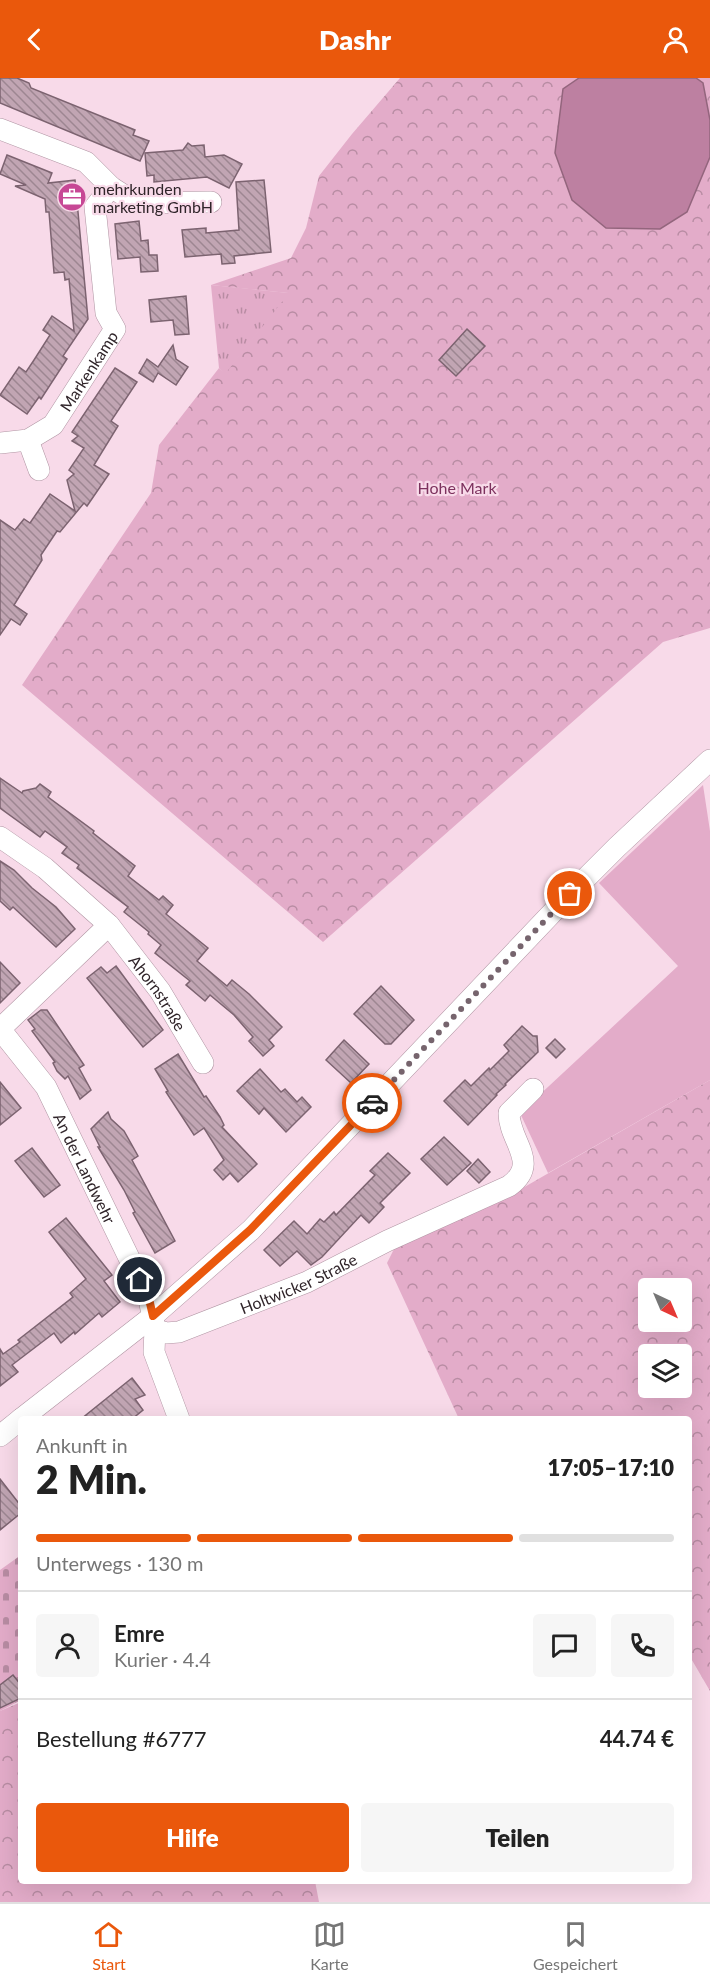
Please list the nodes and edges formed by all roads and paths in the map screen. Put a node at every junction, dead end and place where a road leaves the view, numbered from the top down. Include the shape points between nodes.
1 (0, 129) edge
2 (111, 187) junction
3 (211, 202) dead end
4 (28, 440) junction
5 (0, 443) edge
6 (39, 470) dead end
7 (710, 760) edge
8 (0, 837) edge
9 (109, 926) junction
10 (0, 1029) edge
11 (203, 1063) dead end
12 (533, 1089) dead end
13 (154, 1322) junction
14 (23, 1416) edge
15 (178, 1416) edge

1 - 2 street via 86,162
2 - 3 street via 136,203
2 - 4 street, Markenkamp via 95,207 106,313 116,329 53,425
4 - 5 street, Markenkamp
4 - 6 street
7 - 13 street via 547,917 298,1182
8 - 9 street, Ahornstraße via 45,868
9 - 10 street
9 - 11 street, Ahornstraße via 160,991
10 - 13 street, An der Landwehr via 46,1087 149,1299
12 - 13 street, Holtwicker Straße via 509,1113 524,1169 508,1186 307,1282 179,1332 166,1333
13 - 14 street
13 - 15 street, An der Landwehr via 154,1352

